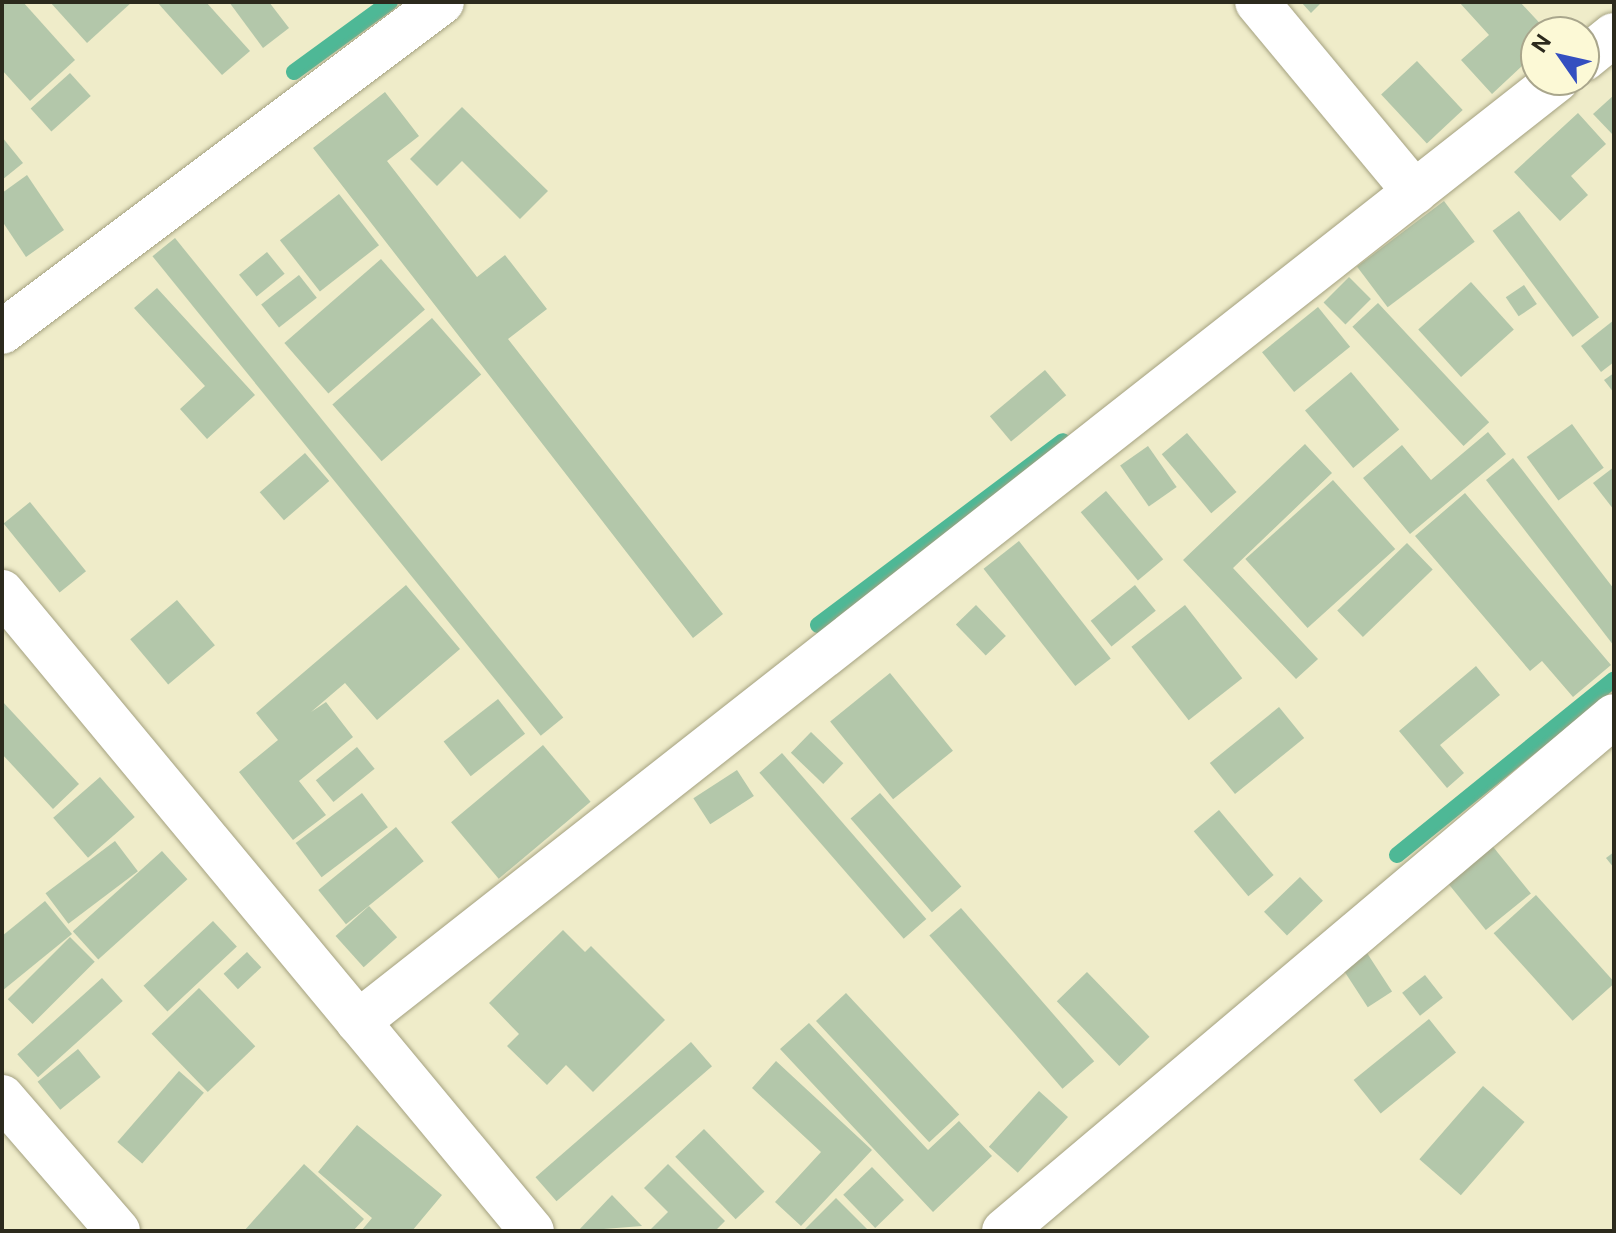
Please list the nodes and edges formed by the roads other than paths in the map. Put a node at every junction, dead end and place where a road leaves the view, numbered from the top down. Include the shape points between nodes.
1 (442, 2) edge
2 (1257, 2) edge
3 (1537, 96) edge
4 (1415, 192) junction
5 (2, 332) edge
6 (2, 592) edge
7 (1614, 716) edge
8 (358, 1022) junction
9 (2, 1097) edge
10 (118, 1231) edge
11 (532, 1231) edge
12 (1004, 1231) edge

1 - 5 street
2 - 4 street
3 - 4 street
4 - 8 street
6 - 8 street
7 - 12 street
8 - 11 street
9 - 10 street

